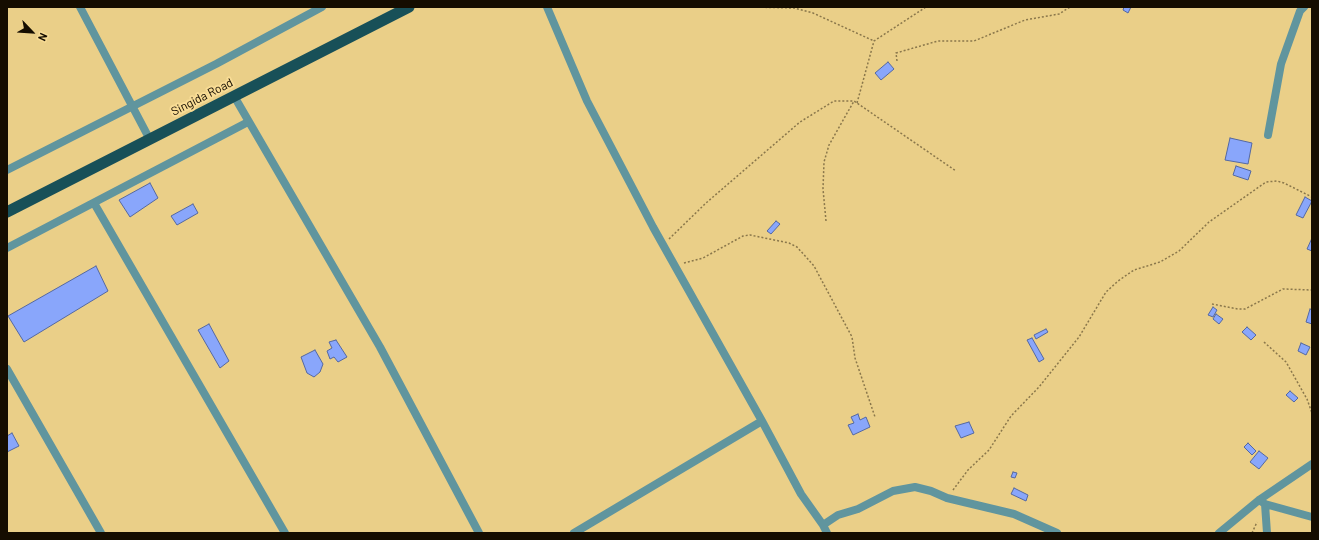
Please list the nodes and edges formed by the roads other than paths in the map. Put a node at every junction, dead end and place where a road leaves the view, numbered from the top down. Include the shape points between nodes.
1 (80, 7) edge
2 (322, 7) edge
3 (409, 7) edge
4 (547, 7) edge
5 (1304, 7) edge
6 (234, 96) junction
7 (132, 107) junction
8 (248, 122) junction
9 (1268, 135) dead end
10 (149, 138) junction
11 (7, 170) edge
12 (94, 203) junction
13 (7, 212) edge
14 (7, 248) edge
15 (7, 369) edge
16 (762, 421) junction
17 (1312, 456) edge
18 (1311, 464) edge
19 (1262, 502) junction
20 (1312, 517) edge
21 (823, 525) junction
22 (101, 533) edge
23 (285, 533) edge
24 (479, 533) edge
25 (574, 533) edge
26 (827, 533) edge
27 (1057, 533) edge
28 (1219, 533) edge
29 (1267, 533) edge

1 - 7 street
2 - 7 street
3 - 6 highway, Singida Road
4 - 16 street via 587,101 674,266
5 - 9 street via 1300,11 1282,64
6 - 8 street
6 - 10 highway, Singida Road
7 - 10 street
7 - 11 street
8 - 12 street
8 - 24 street via 380,347
10 - 13 highway, Singida Road
12 - 14 street
12 - 23 street
15 - 22 street
16 - 21 street via 801,494
16 - 25 street
17 - 18 street
18 - 19 street
19 - 20 street
19 - 28 street
19 - 29 street
21 - 26 street
21 - 27 street via 838,515 858,509 903,488 924,489 947,498 1014,514

